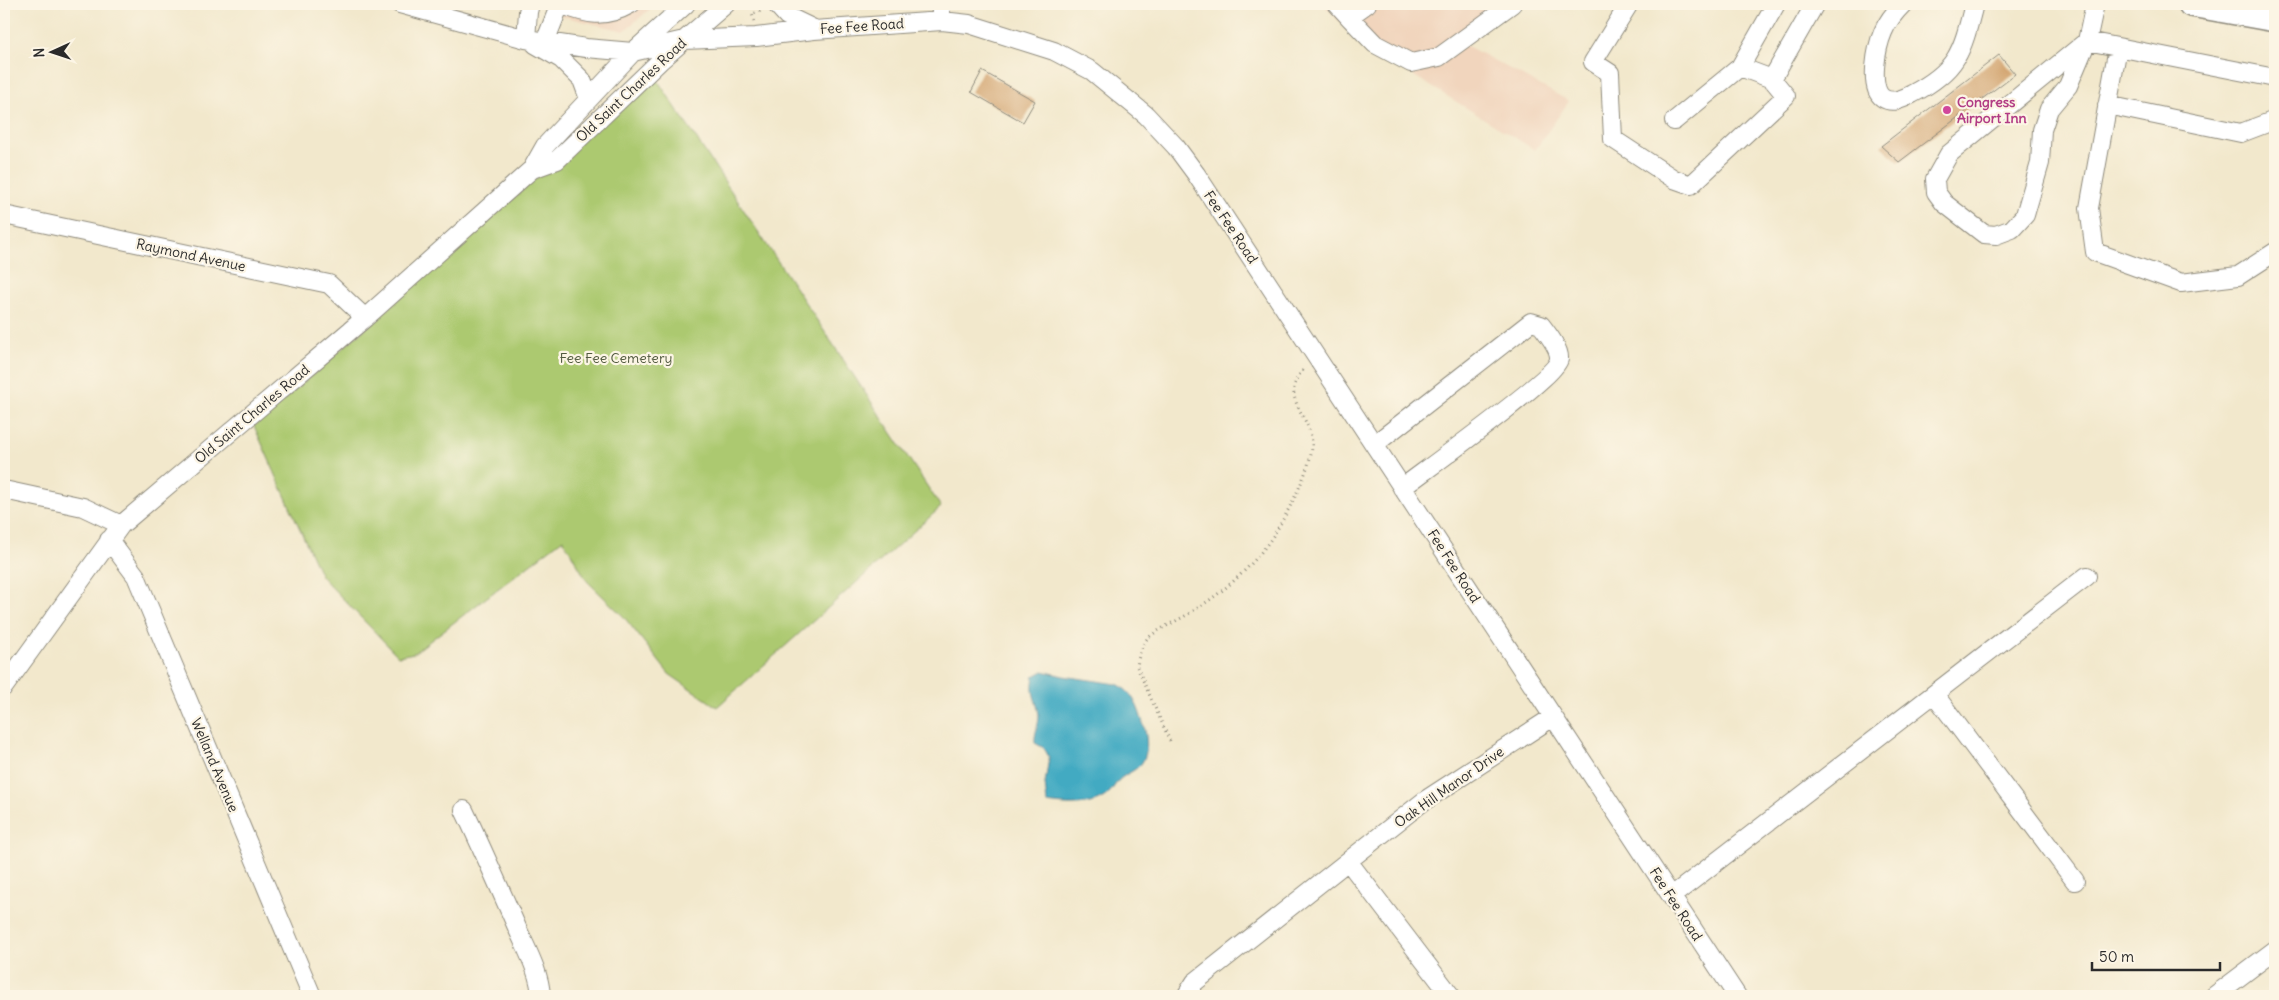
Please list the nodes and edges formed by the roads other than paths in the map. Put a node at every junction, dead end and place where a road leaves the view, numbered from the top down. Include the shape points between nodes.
1 (400, 4) edge
2 (530, 4) edge
3 (560, 4) edge
4 (632, 4) edge
5 (686, 4) edge
6 (726, 4) edge
7 (1337, 4) edge
8 (1367, 4) edge
9 (1512, 4) edge
10 (1629, 4) edge
11 (1776, 4) edge
12 (1815, 4) edge
13 (1903, 4) edge
14 (1974, 4) edge
15 (2096, 4) edge
16 (2191, 4) edge
17 (772, 6) edge
18 (941, 12) edge
19 (1349, 17) junction
20 (2275, 19) edge
21 (814, 30) junction
22 (526, 39) junction
23 (684, 40) junction
24 (2087, 41) junction
25 (545, 42) junction
26 (2118, 47) junction
27 (633, 52) junction
28 (1740, 67) junction
29 (2275, 78) edge
30 (1772, 79) junction
31 (589, 99) junction
32 (2107, 105) junction
33 (2275, 120) edge
34 (1674, 121) dead end
35 (532, 169) junction
36 (4, 215) edge
37 (2275, 252) edge
38 (365, 318) junction
39 (1375, 444) junction
40 (1402, 488) junction
41 (4, 490) edge
42 (121, 525) junction
43 (109, 540) junction
44 (2087, 576) dead end
45 (4, 687) edge
46 (1935, 695) junction
47 (1553, 716) junction
48 (464, 810) dead end
49 (1348, 862) junction
50 (2075, 881) dead end
51 (1672, 896) junction
52 (2275, 950) edge
53 (312, 996) edge
54 (541, 996) edge
55 (1186, 996) edge
56 (1450, 996) edge
57 (1737, 996) edge
58 (2214, 996) edge

1 - 22 street, Fee Fee Road
2 - 22 street
3 - 4 street via 586,14 618,11
3 - 25 street
5 - 27 street, Old Saint Charles Road
6 - 23 street, Old Saint Charles Road
7 - 19 street
8 - 19 street
9 - 19 street via 1439,57 1411,63 1375,44
10 - 30 street via 1593,62 1610,73 1613,139 1674,179 1690,186 1786,96
11 - 28 street
12 - 30 street
13 - 14 street via 1883,32 1874,78 1878,92 1889,100 1904,98 1949,70 1965,40
15 - 24 street
16 - 20 highway
17 - 21 street
18 - 21 street, Fee Fee Road
18 - 39 street, Fee Fee Road via 1054,52 1108,82 1146,115 1196,174
21 - 23 street, Fee Fee Road via 756,37
22 - 25 street, Fee Fee Road
22 - 31 street via 561,59 582,80
23 - 27 street, Fee Fee Road
23 - 35 street, Old Saint Charles Road via 557,160
24 - 24 street via 1949,154 1935,179 1936,192 1944,203 1984,234 1996,235 2012,229 2025,216 2040,163 2042,130 2049,110 2068,86
24 - 26 street
25 - 27 street, Fee Fee Road
26 - 29 street
26 - 32 street
27 - 31 street, Old Saint Charles Road
28 - 30 street
28 - 34 street
31 - 35 street, Old Saint Charles Road via 545,146
32 - 33 street via 2241,132
32 - 37 street via 2089,208 2096,252 2181,283 2238,276
35 - 38 street, Old Saint Charles Road
36 - 38 street, Raymond Avenue via 329,284
38 - 42 street, Old Saint Charles Road
39 - 40 street, Fee Fee Road
39 - 40 street via 1531,322 1542,325 1559,353 1555,366 1530,390
40 - 47 street, Fee Fee Road
41 - 42 street via 83,506
42 - 43 street, Old Saint Charles Road
43 - 45 street, Old Saint Charles Road
43 - 53 street, Welland Avenue via 136,576
44 - 46 street
46 - 50 street
46 - 51 street
47 - 49 street, Oak Hill Manor Drive via 1424,801
47 - 51 street, Fee Fee Road
48 - 54 street via 527,951 540,983
49 - 55 street, Oak Hill Manor Drive via 1195,982
49 - 56 street
51 - 57 street, Fee Fee Road
52 - 58 street

